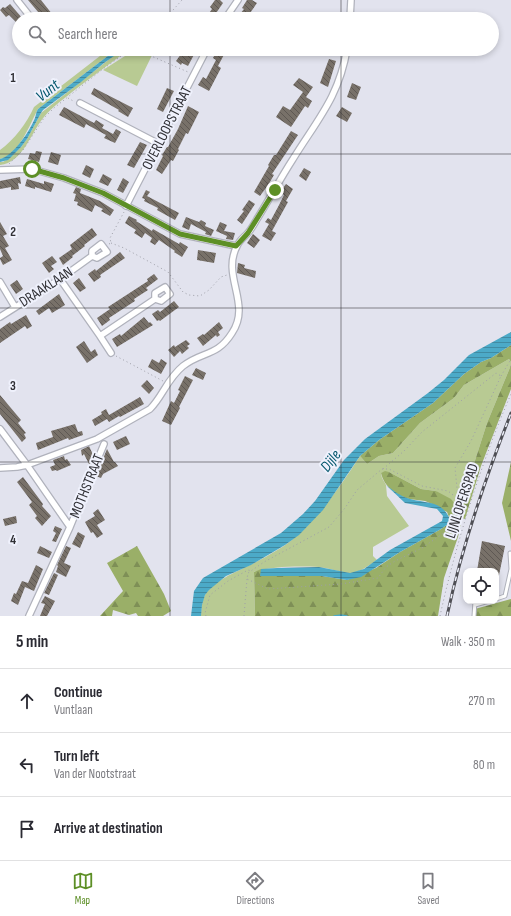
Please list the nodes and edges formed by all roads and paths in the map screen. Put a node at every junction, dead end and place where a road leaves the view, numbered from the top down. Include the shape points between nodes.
1 (17, 0) edge
2 (182, 0) edge
3 (238, 0) edge
4 (351, 0) edge
5 (26, 12) edge
6 (171, 12) edge
7 (230, 12) edge
8 (350, 12) edge
9 (121, 56) edge
10 (152, 56) edge
11 (204, 56) edge
12 (345, 56) edge
13 (194, 75) junction
14 (67, 97) junction
15 (80, 103) joint
16 (159, 144) junction
17 (5, 165) dead end
18 (0, 170) edge
19 (126, 206) junction
20 (111, 243) junction
21 (236, 246) junction
22 (104, 248) joint
23 (232, 274) junction
24 (60, 279) junction
25 (0, 282) edge
26 (155, 299) dead end
27 (16, 307) junction
28 (0, 317) edge
29 (100, 336) junction
30 (111, 353) joint
31 (511, 359) edge
32 (501, 376) junction
33 (167, 383) junction
34 (511, 394) edge
35 (0, 429) edge
36 (104, 444) dead end
37 (27, 465) junction
38 (0, 468) edge
39 (382, 469) junction
40 (458, 499) junction
41 (70, 527) junction
42 (456, 527) junction
43 (462, 532) junction
44 (510, 553) edge
45 (252, 571) junction
46 (247, 579) junction
47 (499, 598) edge
48 (478, 604) edge
49 (475, 605) joint
50 (29, 616) edge
51 (206, 616) edge
52 (244, 616) edge
53 (440, 616) edge
54 (474, 616) edge

1 - 5 street
2 - 6 path
3 - 7 street
4 - 8 street
9 - 14 path
10 - 13 path
11 - 13 street, OVERLOOPSTRAAT
12 - 21 street via 339,83 326,109 251,228
13 - 16 street, OVERLOOPSTRAAT
14 - 15 path
14 - 17 path via 44,118 23,150
15 - 16 street
16 - 19 street, OVERLOOPSTRAAT
18 - 19 street via 38,170 103,193
19 - 20 path via 110,238
19 - 21 street via 180,234
20 - 22 path
20 - 23 path via 168,272 183,292 189,295 200,296 221,276
21 - 23 street via 231,262
22 - 24 street, DRAAKLAAN via 107,252 98,258 92,256
23 - 33 street via 240,307 233,332 225,344 187,363
24 - 27 street, DRAAKLAAN
24 - 29 street
25 - 27 street
26 - 29 street
27 - 28 street, DRAAKLAAN
29 - 30 street
30 - 33 path
31 - 32 path
32 - 39 path via 496,373 446,412
32 - 40 path via 471,441 455,468
33 - 37 street via 150,409 97,439
34 - 43 path, LIJNLOPERSPAD
35 - 37 street, MOTHSTRAAT
36 - 41 street, MOTHSTRAAT
37 - 38 street
37 - 41 street, MOTHSTRAAT
39 - 40 path via 389,469 422,486 448,491
39 - 45 path via 357,490 329,527
40 - 42 path via 461,509
41 - 50 street, MOTHSTRAAT
42 - 43 path
42 - 46 path via 395,561 386,567 378,578 268,590
43 - 53 path, LIJNLOPERSPAD
44 - 47 lane via 511,569 505,596
45 - 46 path via 248,573
45 - 51 path via 248,570 228,581 210,595
46 - 52 path
48 - 49 lane
49 - 54 lane

